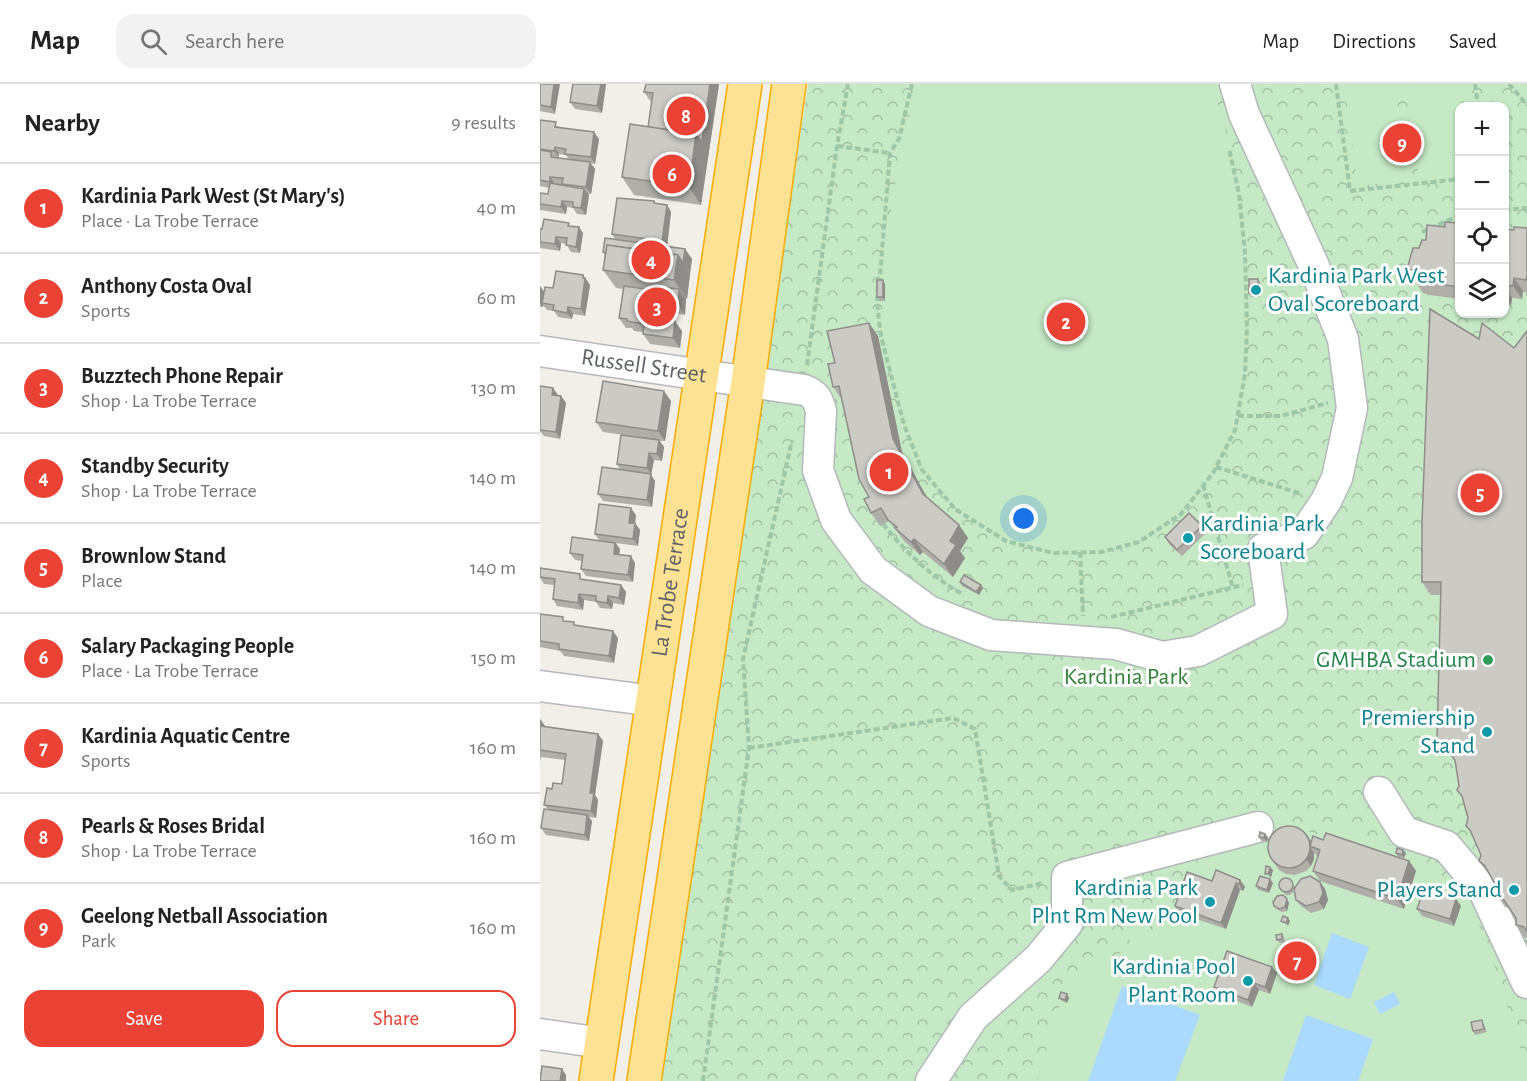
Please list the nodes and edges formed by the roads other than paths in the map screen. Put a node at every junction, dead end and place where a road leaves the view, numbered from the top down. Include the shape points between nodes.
1 (745, 84) edge
2 (789, 84) edge
3 (1235, 84) edge
4 (540, 351) edge
5 (701, 376) junction
6 (748, 382) junction
7 (540, 686) edge
8 (654, 701) junction
9 (1379, 792) dead end
10 (1258, 828) dead end
11 (1527, 983) edge
12 (540, 1034) edge
13 (602, 1043) junction
14 (596, 1081) edge
15 (644, 1081) edge
16 (931, 1081) edge

1 - 5 highway, La Trobe Terrace
2 - 6 highway, La Trobe Terrace
3 - 6 street, Russell Street via 1244,114 1343,339 1352,408 1336,478 1326,501 1304,534 1263,549 1272,614 1198,651 1162,657 1116,644 991,635 929,611 873,570 836,520 818,470 821,411 813,393
4 - 5 street, Russell Street
5 - 6 street, Russell Street
5 - 8 highway, La Trobe Terrace
6 - 15 highway, La Trobe Terrace
7 - 8 street
8 - 13 highway, La Trobe Terrace
9 - 11 street via 1404,832 1446,846 1484,891
10 - 16 street via 1067,877 1067,924 1038,959 974,1017
12 - 13 street
13 - 14 highway, La Trobe Terrace

